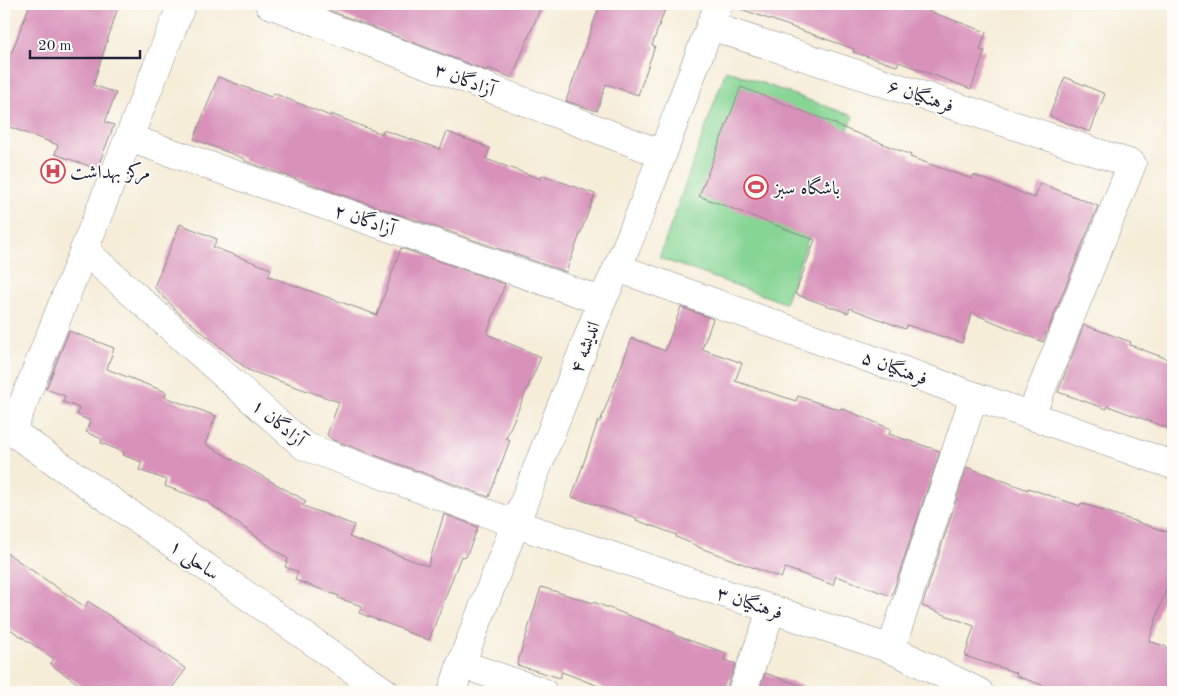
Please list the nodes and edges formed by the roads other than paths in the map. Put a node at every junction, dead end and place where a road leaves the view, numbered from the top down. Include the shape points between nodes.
1 (182, 4) edge
2 (284, 7) edge
3 (715, 15) edge
4 (129, 138) junction
5 (662, 154) junction
6 (84, 250) junction
7 (618, 268) junction
8 (602, 301) junction
9 (974, 396) junction
10 (1032, 415) junction
11 (8, 429) edge
12 (1173, 465) edge
13 (516, 524) junction
14 (772, 609) junction
15 (891, 649) junction
16 (461, 664) junction
17 (385, 692) edge
18 (452, 692) edge
19 (543, 692) edge
20 (742, 692) edge
21 (979, 692) edge

1 - 4 street
2 - 5 street, آزادگان ۳
3 - 5 street, اندیشه ۴
3 - 10 street, فرهنگیان ۶ via 1132,164
4 - 6 street
4 - 8 street, آزادگان ۲
5 - 7 street, اندیشه ۴
6 - 11 street
6 - 13 street, آزادگان ۱ via 304,446
7 - 8 street, اندیشه ۴
7 - 9 street, فرهنگیان ۵
8 - 13 street, اندیشه ۴
9 - 10 street, فرهنگیان ۵
9 - 15 street
10 - 12 street, فرهنگیان ۵
11 - 17 street, ساحلی ۱
13 - 14 street, فرهنگیان ۳
13 - 16 street, اندیشه ۴
14 - 15 street, فرهنگیان ۳
14 - 20 street
15 - 21 street, فرهنگیان ۳
16 - 18 street, اندیشه ۴
16 - 19 street

